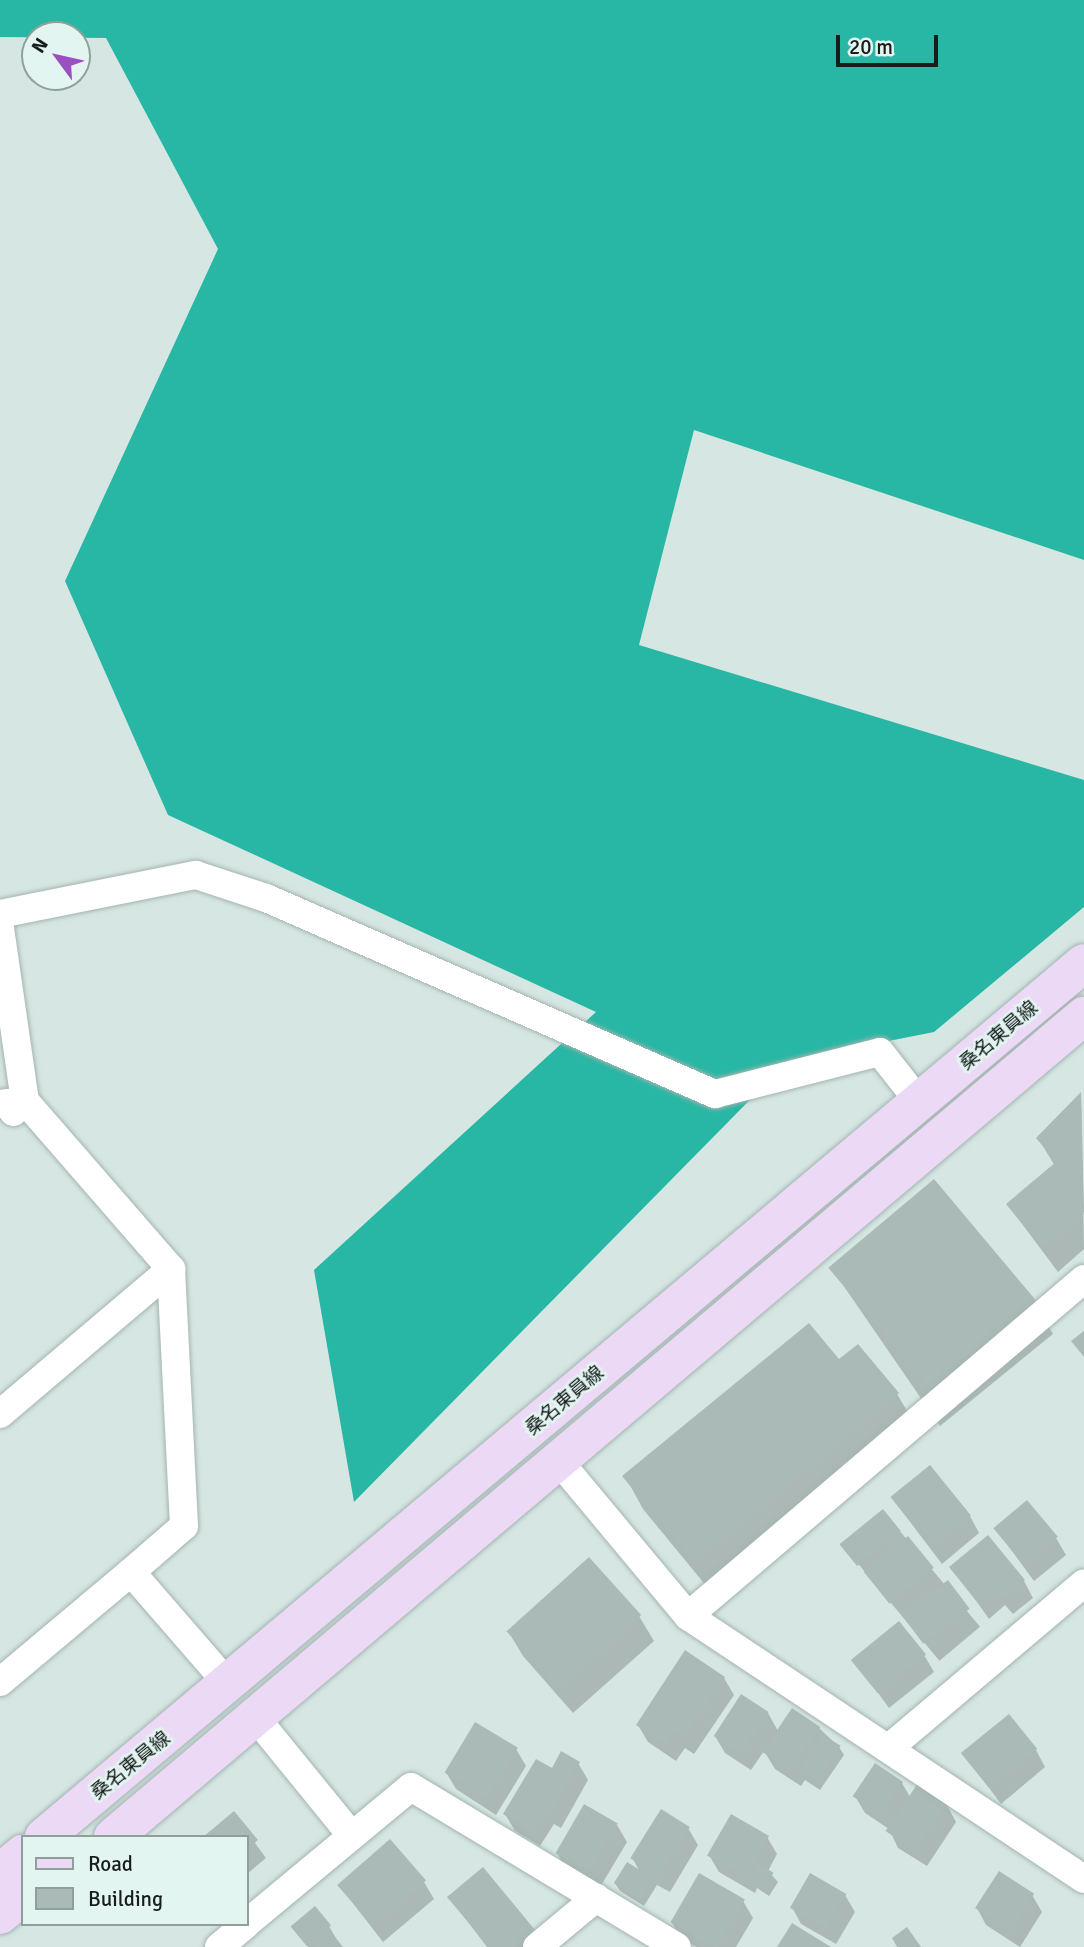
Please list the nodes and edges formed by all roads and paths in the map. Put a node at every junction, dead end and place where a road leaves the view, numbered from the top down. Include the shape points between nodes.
1 (0, 914) edge
2 (0, 928) edge
3 (1084, 963) edge
4 (1082, 1021) edge
5 (13, 1102) edge
6 (920, 1103) junction
7 (0, 1123) edge
8 (171, 1269) junction
9 (1084, 1279) edge
10 (0, 1414) edge
11 (558, 1460) junction
12 (131, 1572) junction
13 (1084, 1583) edge
14 (688, 1616) junction
15 (0, 1682) edge
16 (229, 1685) junction
17 (256, 1718) junction
18 (889, 1748) junction
19 (46, 1835) edge
20 (95, 1835) edge
21 (115, 1835) edge
22 (351, 1835) junction
23 (21, 1856) edge
24 (0, 1873) edge
25 (1084, 1879) edge
26 (21, 1898) edge
27 (596, 1898) junction
28 (21, 1913) edge
29 (0, 1915) edge
30 (248, 1922) edge
31 (244, 1926) edge
32 (0, 1930) edge
33 (219, 1947) edge
34 (537, 1947) edge
35 (677, 1947) edge

1 - 6 street via 196,875 265,898 715,1094 880,1052
2 - 5 street
3 - 6 main road, 桑名東員線
4 - 11 main road, 桑名東員線
5 - 7 street
5 - 8 street
6 - 16 main road, 桑名東員線
8 - 10 street
8 - 12 street via 184,1526
9 - 14 street
11 - 14 street
11 - 17 main road, 桑名東員線
12 - 15 street
12 - 16 street
13 - 18 street
14 - 18 street
16 - 19 main road, 桑名東員線
17 - 20 main road via 206,1743
17 - 21 main road, 桑名東員線
17 - 22 street
18 - 25 street
22 - 27 street via 411,1787
22 - 30 street
23 - 24 main road
26 - 29 main road
27 - 34 street
27 - 35 street
28 - 32 main road
31 - 33 street

